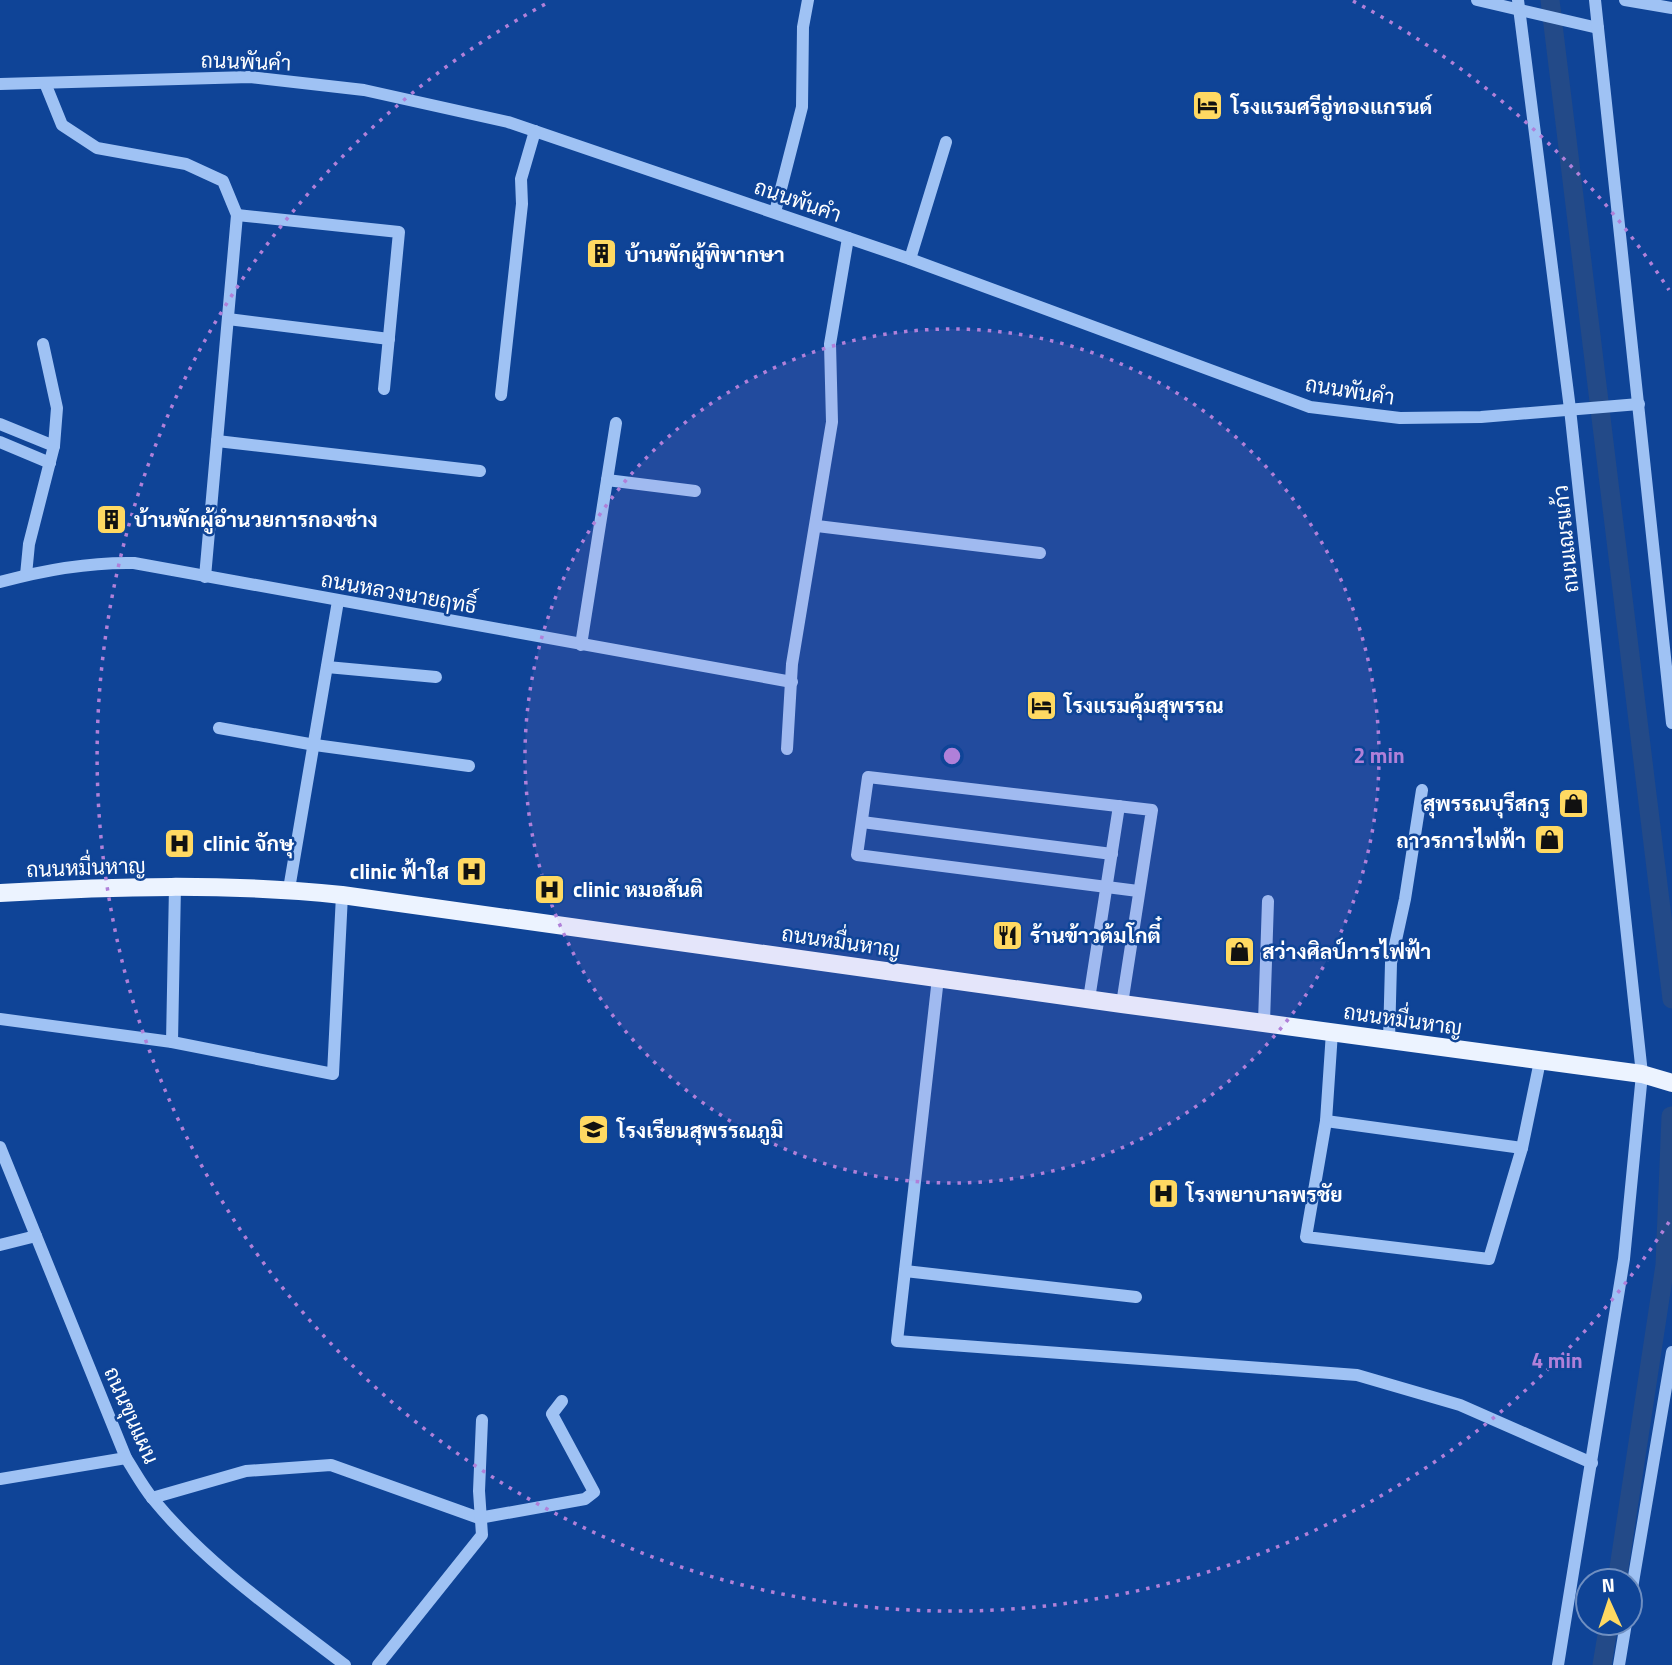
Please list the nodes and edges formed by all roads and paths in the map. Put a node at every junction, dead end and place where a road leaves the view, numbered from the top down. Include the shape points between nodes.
1 (808, 0) edge
2 (1477, 0) edge
3 (1595, 0) edge
4 (1625, 0) edge
5 (1519, 5) edge
6 (1672, 8) edge
7 (1598, 27) junction
8 (45, 83) junction
9 (0, 84) edge
10 (535, 131) junction
11 (946, 142) dead end
12 (775, 212) junction
13 (237, 215) junction
14 (848, 238) junction
15 (910, 259) junction
16 (228, 319) junction
17 (389, 340) junction
18 (43, 344) dead end
19 (384, 389) dead end
20 (501, 395) dead end
21 (1639, 404) junction
22 (1570, 409) junction
23 (616, 423) dead end
24 (0, 424) edge
25 (217, 441) junction
26 (0, 442) edge
27 (54, 446) junction
28 (50, 463) junction
29 (480, 471) dead end
30 (607, 480) junction
31 (695, 491) dead end
32 (817, 526) junction
33 (1040, 553) dead end
34 (26, 575) junction
35 (205, 577) junction
36 (0, 582) edge
37 (338, 601) junction
38 (581, 645) junction
39 (327, 667) junction
40 (436, 677) dead end
41 (792, 682) junction
42 (1670, 687) edge
43 (1672, 723) edge
44 (219, 728) dead end
45 (315, 745) junction
46 (787, 748) dead end
47 (469, 766) dead end
48 (1422, 790) dead end
49 (1119, 806) junction
50 (862, 822) junction
51 (1112, 854) junction
52 (175, 886) junction
53 (1107, 887) junction
54 (289, 890) junction
55 (1138, 891) junction
56 (0, 893) edge
57 (342, 895) junction
58 (1268, 901) dead end
59 (938, 978) junction
60 (1088, 999) junction
61 (1122, 1004) junction
62 (0, 1019) edge
63 (1264, 1022) junction
64 (1332, 1032) junction
65 (1389, 1040) junction
66 (172, 1042) junction
67 (1540, 1061) junction
68 (1642, 1074) junction
69 (1672, 1083) edge
70 (1326, 1121) junction
71 (0, 1147) edge
72 (1522, 1148) junction
73 (36, 1237) junction
74 (0, 1245) edge
75 (905, 1271) junction
76 (1136, 1297) dead end
77 (1672, 1352) edge
78 (562, 1401) dead end
79 (482, 1420) dead end
80 (127, 1458) junction
81 (1591, 1463) junction
82 (0, 1479) edge
83 (152, 1498) junction
84 (479, 1518) junction
85 (1636, 1567) edge
86 (1624, 1637) edge
87 (345, 1665) edge
88 (378, 1665) edge
89 (1558, 1665) edge
90 (1619, 1665) edge

1 - 12 street via 802,107
2 - 5 street
3 - 7 street
4 - 6 street
5 - 7 street
5 - 22 street, ถนนเณรแก้ว
7 - 21 street
8 - 9 street, ถนนพันคำ
8 - 10 street, ถนนพันคำ via 250,77 364,90
8 - 13 street via 62,125 97,148 186,164 223,181
10 - 12 street, ถนนพันคำ
10 - 20 street via 521,179
11 - 15 street
12 - 14 street, ถนนพันคำ
13 - 16 street
13 - 17 street via 399,232
14 - 15 street, ถนนพันคำ
14 - 32 street via 830,344 832,422
15 - 22 street, ถนนพันคำ via 1310,407 1400,418
16 - 17 street
16 - 25 street
17 - 19 street
18 - 27 street via 57,408
21 - 22 street, ถนนพันคำ
21 - 42 street
22 - 68 street, ถนนเณรแก้ว
23 - 30 street
24 - 27 street
25 - 29 street
25 - 35 street
26 - 28 street
27 - 28 street
28 - 34 street via 29,544
30 - 31 street
30 - 38 street
32 - 33 street
32 - 41 street
34 - 35 street, ถนนหลวงนายฤทธิ์ via 103,562 134,563
34 - 36 street, ถนนหลวงนายฤทธิ์
35 - 37 street, ถนนหลวงนายฤทธิ์
37 - 38 street, ถนนหลวงนายฤทธิ์
37 - 39 street
38 - 41 street, ถนนหลวงนายฤทธิ์
39 - 40 street
39 - 45 street
41 - 46 street
42 - 43 street
44 - 45 street
45 - 47 street
45 - 54 street
48 - 65 street via 1391,963
49 - 50 street via 868,777
49 - 51 street
49 - 55 street via 1152,810
50 - 51 street
50 - 53 street via 857,855
51 - 53 street
52 - 54 main road, ถนนหมื่นหาญ
52 - 56 main road, ถนนหมื่นหาญ
52 - 66 street
53 - 55 street
53 - 60 street
54 - 57 main road, ถนนหมื่นหาญ
55 - 61 street
57 - 59 main road, ถนนหมื่นหาญ
57 - 66 street via 333,1074
58 - 63 street
59 - 60 main road, ถนนหมื่นหาญ
59 - 75 street
60 - 61 main road, ถนนหมื่นหาญ
61 - 63 main road, ถนนหมื่นหาญ
62 - 66 street
63 - 64 main road, ถนนหมื่นหาญ
64 - 65 main road, ถนนหมื่นหาญ
64 - 70 street
65 - 67 main road, ถนนหมื่นหาญ
67 - 68 main road, ถนนหมื่นหาญ
67 - 72 street
68 - 69 main road, ถนนหมื่นหาญ
68 - 81 street, ถนนเณรแก้ว via 1624,1259
70 - 72 street
70 - 72 street via 1306,1237 1489,1259
71 - 73 street, ถนนขุนแผน
73 - 74 street
73 - 80 street, ถนนขุนแผน
75 - 76 street
75 - 81 street via 897,1341 1357,1375 1460,1405
77 - 85 street
78 - 84 street via 552,1414 594,1492 585,1500
79 - 84 street
80 - 82 street
80 - 83 street, ถนนขุนแผน
81 - 89 street, ถนนเณรแก้ว
83 - 84 street via 246,1471 331,1465
83 - 87 street, ถนนขุนแผน via 229,1575
84 - 88 street via 482,1535
86 - 90 street

